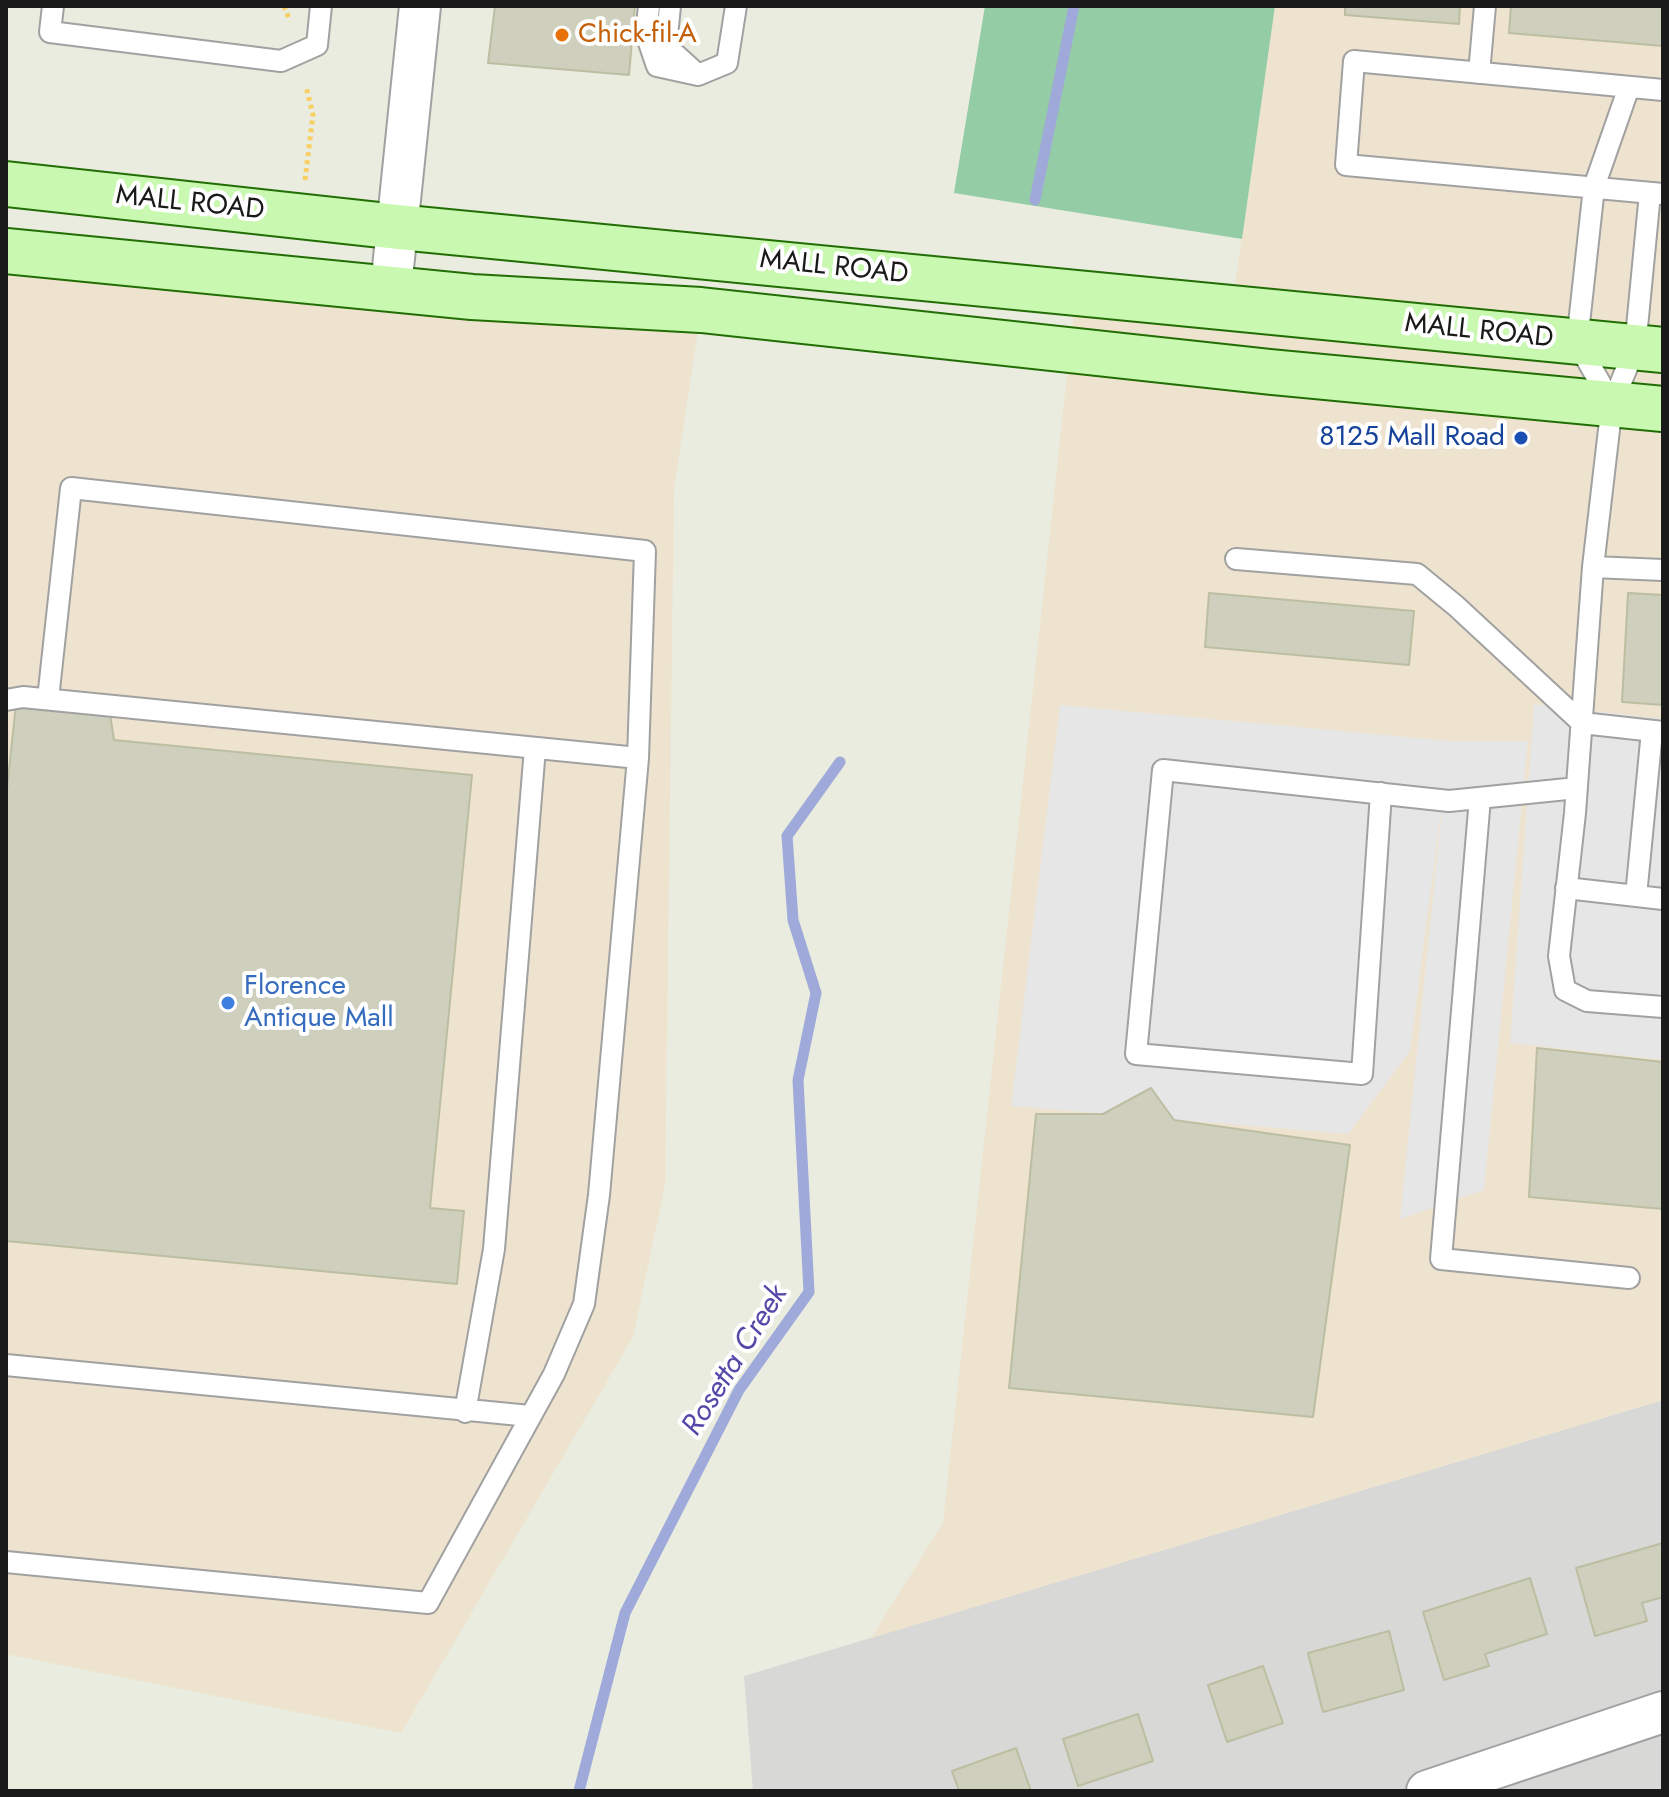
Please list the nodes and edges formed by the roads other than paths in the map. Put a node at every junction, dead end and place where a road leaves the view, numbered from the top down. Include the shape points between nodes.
1 (53, 6) edge
2 (321, 6) edge
3 (420, 6) edge
4 (649, 6) edge
5 (670, 6) edge
6 (736, 6) edge
7 (1485, 6) edge
8 (1479, 73) junction
9 (698, 75) junction
10 (1629, 87) junction
11 (1663, 90) edge
12 (6, 184) edge
13 (1594, 187) junction
14 (1656, 193) edge
15 (398, 227) junction
16 (6, 251) edge
17 (391, 287) junction
18 (1577, 342) junction
19 (1649, 349) edge
20 (1612, 404) junction
21 (1663, 409) edge
22 (1236, 559) dead end
23 (1593, 567) junction
24 (1663, 570) edge
25 (48, 699) junction
26 (6, 700) edge
27 (1582, 723) junction
28 (1658, 731) edge
29 (535, 748) junction
30 (638, 758) junction
31 (1577, 788) junction
32 (1381, 793) junction
33 (1480, 798) junction
34 (1566, 888) junction
35 (1636, 896) junction
36 (1663, 899) edge
37 (1663, 1007) edge
38 (1629, 1278) dead end
39 (6, 1365) edge
40 (465, 1412) junction
41 (530, 1416) junction
42 (6, 1562) edge
43 (1663, 1712) edge
44 (1427, 1791) edge

1 - 2 lane via 50,32 281,61 317,45
3 - 15 street
4 - 9 lane via 646,34 657,66
5 - 9 lane via 666,46
6 - 9 lane via 727,63
7 - 8 lane
8 - 10 lane
8 - 13 lane via 1354,61 1346,165
10 - 11 lane
10 - 13 lane
12 - 15 main road, MALL ROAD
13 - 14 lane
13 - 18 lane
14 - 19 lane
15 - 17 street
15 - 18 main road, MALL ROAD
16 - 17 main road, MALL ROAD
17 - 20 main road, MALL ROAD via 701,310
18 - 19 main road, MALL ROAD
18 - 20 lane
19 - 20 lane
20 - 21 main road, MALL ROAD
20 - 23 lane
22 - 27 lane via 1417,574
23 - 24 lane
23 - 27 lane
25 - 26 lane
25 - 29 lane
25 - 30 lane via 71,488 645,551
27 - 28 lane
27 - 31 lane
28 - 35 lane
29 - 30 lane
29 - 40 lane via 494,1249
30 - 41 lane via 599,1195 584,1304
31 - 33 lane
31 - 34 lane
32 - 32 lane via 1163,770 1136,1054 1362,1074
32 - 33 lane via 1449,801
33 - 38 lane via 1441,1259
34 - 35 lane
34 - 37 lane via 1559,956 1565,990 1587,1001
35 - 36 lane
39 - 40 lane
40 - 41 lane
41 - 42 lane via 428,1603
43 - 44 street

